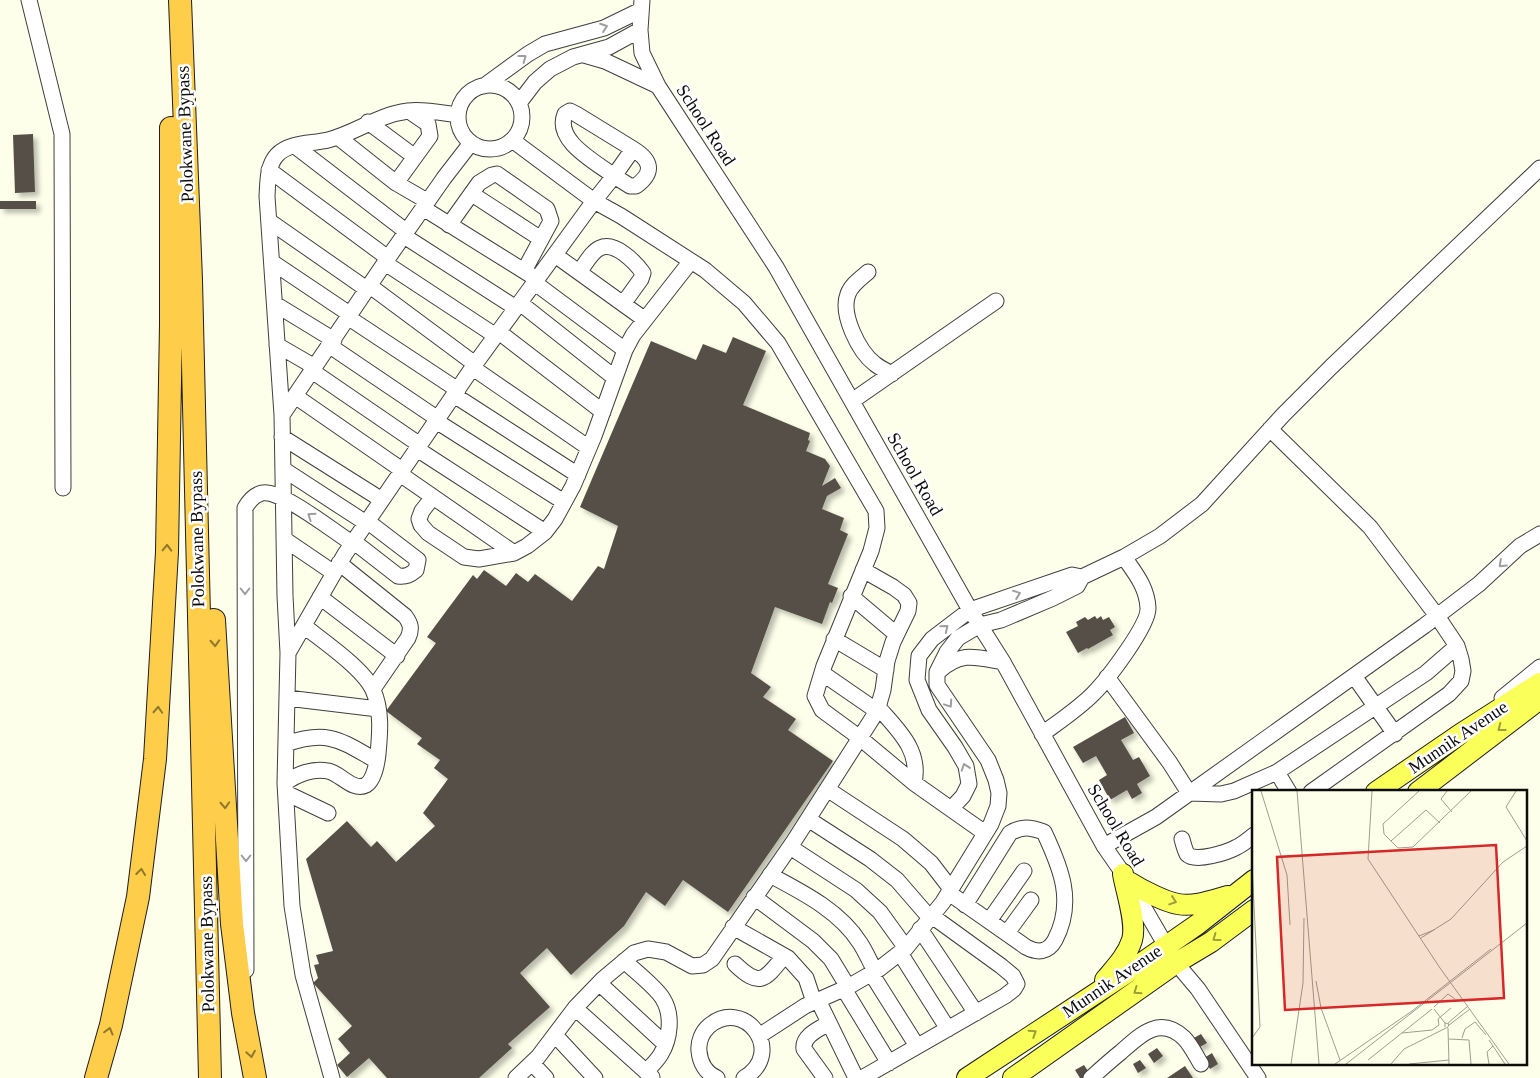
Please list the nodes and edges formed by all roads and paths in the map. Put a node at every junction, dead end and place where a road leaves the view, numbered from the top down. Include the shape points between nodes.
1 (29, 0) edge
2 (180, 0) edge
3 (641, 5) edge
4 (640, 30) junction
5 (583, 55) junction
6 (484, 86) junction
7 (658, 86) junction
8 (183, 96) junction
9 (519, 103) junction
10 (409, 111) junction
11 (458, 115) junction
12 (368, 122) junction
13 (338, 137) junction
14 (512, 140) junction
15 (471, 143) junction
16 (295, 146) junction
17 (632, 149) junction
18 (415, 157) junction
19 (1540, 168) edge
20 (270, 170) junction
21 (614, 176) junction
22 (396, 183) junction
23 (472, 194) junction
24 (594, 201) junction
25 (425, 205) junction
26 (269, 222) junction
27 (449, 225) junction
28 (405, 234) junction
29 (541, 239) junction
30 (555, 255) junction
31 (386, 261) junction
32 (691, 261) junction
33 (272, 262) junction
34 (524, 271) junction
35 (580, 272) junction
36 (868, 272) dead end
37 (191, 280) junction
38 (536, 281) junction
39 (369, 288) junction
40 (996, 301) dead end
41 (275, 304) junction
42 (623, 304) junction
43 (518, 305) junction
44 (350, 316) junction
45 (644, 319) junction
46 (497, 334) junction
47 (332, 343) junction
48 (278, 345) junction
49 (625, 350) junction
50 (474, 366) junction
51 (314, 369) junction
52 (892, 374) junction
53 (615, 378) junction
54 (456, 392) junction
55 (295, 396) junction
56 (852, 402) junction
57 (603, 412) junction
58 (282, 415) junction
59 (437, 420) junction
60 (1270, 429) junction
61 (282, 437) junction
62 (418, 447) junction
63 (589, 448) junction
64 (283, 469) junction
65 (401, 472) junction
66 (578, 475) junction
67 (63, 488) dead end
68 (283, 497) junction
69 (433, 497) junction
70 (382, 500) junction
71 (564, 502) junction
72 (367, 522) junction
73 (545, 532) junction
74 (1540, 534) edge
75 (284, 539) junction
76 (352, 542) junction
77 (514, 553) junction
78 (1124, 557) junction
79 (336, 568) junction
80 (863, 570) junction
81 (1082, 577) junction
82 (851, 596) junction
83 (320, 597) junction
84 (970, 610) junction
85 (1437, 616) junction
86 (980, 625) junction
87 (304, 626) junction
88 (896, 634) junction
89 (834, 639) junction
90 (1457, 646) junction
91 (288, 653) junction
92 (397, 656) junction
93 (1003, 662) junction
94 (1540, 667) edge
95 (886, 670) junction
96 (937, 672) junction
97 (822, 673) junction
98 (1354, 676) junction
99 (1107, 677) junction
100 (1540, 683) edge
101 (373, 689) junction
102 (287, 698) junction
103 (1540, 699) edge
104 (1376, 705) junction
105 (378, 709) junction
106 (877, 709) junction
107 (1042, 734) junction
108 (1394, 734) junction
109 (1459, 735) junction
110 (860, 738) junction
111 (286, 744) junction
112 (377, 761) junction
113 (1277, 772) junction
114 (914, 783) junction
115 (286, 788) junction
116 (827, 790) junction
117 (1288, 790) edge
118 (1314, 790) edge
119 (1379, 790) edge
120 (1421, 790) edge
121 (1189, 793) junction
122 (951, 809) junction
123 (328, 813) dead end
124 (808, 819) junction
125 (985, 833) junction
126 (1252, 837) edge
127 (1182, 839) dead end
128 (1104, 846) junction
129 (790, 847) junction
130 (1024, 872) dead end
131 (770, 875) junction
132 (1126, 878) junction
133 (1252, 882) edge
134 (950, 891) junction
135 (1236, 894) junction
136 (754, 897) junction
137 (1030, 900) dead end
138 (965, 905) junction
139 (1252, 911) edge
140 (927, 921) junction
141 (989, 921) junction
142 (733, 927) junction
143 (1007, 933) junction
144 (1166, 945) junction
145 (903, 950) junction
146 (784, 956) junction
147 (624, 961) junction
148 (1176, 962) junction
149 (736, 964) dead end
150 (873, 972) junction
151 (599, 983) junction
152 (846, 988) junction
153 (1095, 993) junction
154 (816, 1001) junction
155 (575, 1008) junction
156 (243, 1013) junction
157 (976, 1013) junction
158 (829, 1023) junction
159 (948, 1029) junction
160 (555, 1035) junction
161 (759, 1036) junction
162 (665, 1044) junction
163 (918, 1046) junction
164 (532, 1063) junction
165 (889, 1063) junction
166 (1201, 1064) dead end
167 (650, 1075) edge
168 (711, 1077) edge
169 (96, 1078) edge
170 (210, 1078) edge
171 (255, 1078) edge
172 (332, 1078) edge
173 (516, 1078) edge
174 (546, 1078) edge
175 (595, 1078) edge
176 (744, 1078) edge
177 (825, 1078) edge
178 (856, 1078) edge
179 (862, 1078) edge
180 (967, 1078) edge
181 (1013, 1078) edge
182 (1091, 1078) edge
183 (1258, 1078) edge

1 - 67 street via 62,134
2 - 8 highway, Polokwane Bypass
3 - 4 street, School Road
6 -> 3 street via 546,44 604,28
4 - 5 street via 609,47
4 - 7 street, School Road via 642,53
5 - 7 street via 605,61
5 - 9 street via 550,69
6 - 9 street via 504,89
6 - 11 street via 466,96
7 - 56 street, School Road via 776,267
8 - 37 highway, Polokwane Bypass
169 -> 8 highway via 111,1025 138,897 156,759 167,552 170,133 172,117
9 - 14 street via 521,124
10 - 11 street
10 - 12 street
10 - 18 street via 428,124 429,131 428,140
11 - 15 street via 459,126
12 - 13 street
12 - 18 street
13 - 16 street
13 - 22 street
14 - 15 street via 491,149
14 - 24 street
15 - 25 street
16 - 20 street via 282,150
16 - 28 street
17 - 21 street
17 - 21 street via 644,157 648,165 643,181 630,186
17 - 21 street via 576,114 564,114 562,123 569,142
18 - 22 street
19 - 60 street
20 - 26 street
20 - 31 street
21 - 24 street
22 - 25 street
23 - 27 street
23 - 29 street
23 - 29 street via 479,183 492,175 497,174 507,180 550,214 551,221
24 - 30 street
24 - 32 street
25 - 27 street
25 - 28 street
26 - 33 street
26 - 39 street
27 - 34 street
28 - 31 street
28 - 43 street
29 - 34 street
30 - 35 street
30 - 38 street
31 - 39 street
31 - 46 street
32 - 45 street
32 - 80 street via 744,303 778,344 876,511 877,528
33 - 41 street
33 - 44 street
34 - 38 street
35 - 42 street
35 - 42 street via 599,248 608,246 617,250 643,273
36 - 52 street via 847,295 846,308 853,334 865,354
37 -> 156 highway via 232,924
37 - 170 highway, Polokwane Bypass
38 - 43 street
38 - 49 street
39 - 44 street
39 - 50 street
40 - 52 street
41 - 47 street
41 - 48 street
42 - 45 street
43 - 46 street
43 - 53 street
44 - 47 street
44 - 54 street
45 - 49 street
46 - 50 street
46 - 57 street
47 - 51 street
47 - 59 street
48 - 51 street
48 - 58 street
49 - 53 street
50 - 54 street
50 - 63 street
51 - 55 street
51 - 62 street
52 - 56 street
53 - 57 street
54 - 59 street
54 - 66 street
55 - 58 street
55 - 65 street
56 - 84 street, School Road
57 - 63 street
58 - 61 street
59 - 62 street
59 - 71 street
60 - 78 street via 1202,504 1160,536
60 - 85 street via 1370,528
61 - 64 street
61 - 70 street
62 - 65 street
62 - 73 street
63 - 66 street
64 - 68 street
64 - 72 street
65 - 69 street
65 - 70 street
66 - 71 street
68 - 75 street
76 -> 68 street
68 -> 156 street via 269,492 260,493 245,508 247,947
69 - 77 street
69 - 77 street via 419,519 428,533 464,557 479,559
70 - 72 street
71 - 73 street
72 - 76 street
72 - 76 street via 418,560 416,570 410,575 398,576
73 - 77 street
74 -> 85 street via 1520,546 1479,584
75 - 79 street
75 - 91 street
76 - 79 street
78 - 81 street
78 - 99 street via 1139,578 1148,610 1143,626
79 - 83 street
79 - 92 street via 405,616 410,623 411,631
80 - 82 street
80 - 88 street via 904,594 909,603
84 -> 81 street via 1072,575
81 - 86 street via 1077,586 1053,598 1001,620
82 - 88 street
82 - 89 street
83 - 87 street
83 - 92 street
84 - 86 street, School Road
122 -> 84 street via 969,784 966,766 929,710 917,680 919,656 932,639
85 - 90 street
85 - 98 street
86 - 93 street, School Road
86 - 96 street via 958,638
87 - 91 street
87 - 101 street via 358,670
88 - 95 street
89 - 95 street
89 - 97 street
90 - 104 street via 1426,672
90 - 108 street via 1463,672 1461,681 1450,694
91 - 102 street
92 - 101 street
93 - 96 street via 962,657
93 - 107 street, School Road
94 - 109 street
95 - 106 street
96 -> 125 street via 937,685 988,760 996,780 998,806
97 - 106 street
97 - 110 street via 816,696 822,710
98 - 104 street
98 - 121 street
99 - 107 street via 1093,694
99 - 121 street
100 - 109 main road, Munnik Avenue
101 - 105 street
102 - 105 street
102 - 111 street
103 -> 120 main road, Munnik Avenue
104 - 108 street
104 - 113 street
105 - 112 street
106 - 110 street
106 - 114 street via 907,741 915,758
107 - 128 street, School Road
108 - 118 street
109 - 119 main road, Munnik Avenue
110 - 114 street
110 - 116 street
111 - 112 street via 303,738 341,740
111 - 115 street
112 - 115 street via 366,785 356,786 326,770 294,776
113 - 117 street
113 - 121 street via 1234,791
114 - 122 street
115 - 123 street
115 - 172 street via 296,938
116 - 124 street
116 - 134 street via 903,839 931,863
121 - 128 street via 1156,817
122 - 125 street
124 - 129 street
124 - 140 street via 897,880
125 - 134 street
126 - 127 street via 1229,852 1198,858 1187,854
128 - 132 street, School Road
129 - 131 street
129 - 145 street via 856,890 880,912
130 - 141 street
131 - 136 street
131 - 150 street via 841,921 859,942
132 -> 135 main road via 1143,891 1178,904 1196,904
132 - 144 street, School Road
132 - 153 main road via 1132,939 1123,958
133 - 135 main road, Munnik Avenue
134 - 138 street
134 - 140 street
135 - 144 main road, Munnik Avenue
136 - 142 street
136 - 152 street via 813,941 831,959
137 - 143 street
138 - 141 street
138 - 143 street via 1010,833 1020,827 1044,832 1062,875 1066,898 1062,927 1053,944 1040,952 1026,947
139 -> 148 main road, Munnik Avenue
140 - 145 street
140 - 157 street
140 - 157 street via 1013,976 1017,984 1014,989
141 - 143 street
142 - 146 street
142 - 147 street via 712,959 704,964 692,966 666,952 648,949 634,953
144 - 148 street, School Road
144 - 153 main road, Munnik Avenue
145 - 150 street
145 - 159 street
146 - 149 street via 763,979 748,976
146 - 154 street via 806,978
147 - 151 street
147 - 162 street via 663,998 669,1012
148 -> 181 main road, Munnik Avenue
148 - 183 street, School Road via 1198,988
150 - 152 street
150 - 163 street
151 - 155 street
151 - 162 street
152 - 154 street
152 - 165 street
180 -> 153 main road, Munnik Avenue
154 - 158 street
154 - 161 street
155 - 160 street
155 - 167 street
156 -> 171 highway
157 - 159 street
158 - 177 street via 806,1038 803,1044
158 - 178 street
159 - 163 street
160 - 164 street
160 - 175 street
161 - 168 street via 749,1024 735,1018 724,1018 706,1028 699,1053
161 - 176 street via 762,1046 758,1066
162 - 167 street
163 - 165 street
164 - 173 street
164 - 174 street
165 - 179 street
166 - 182 street via 1178,1033 1168,1028 1154,1028 1142,1033

